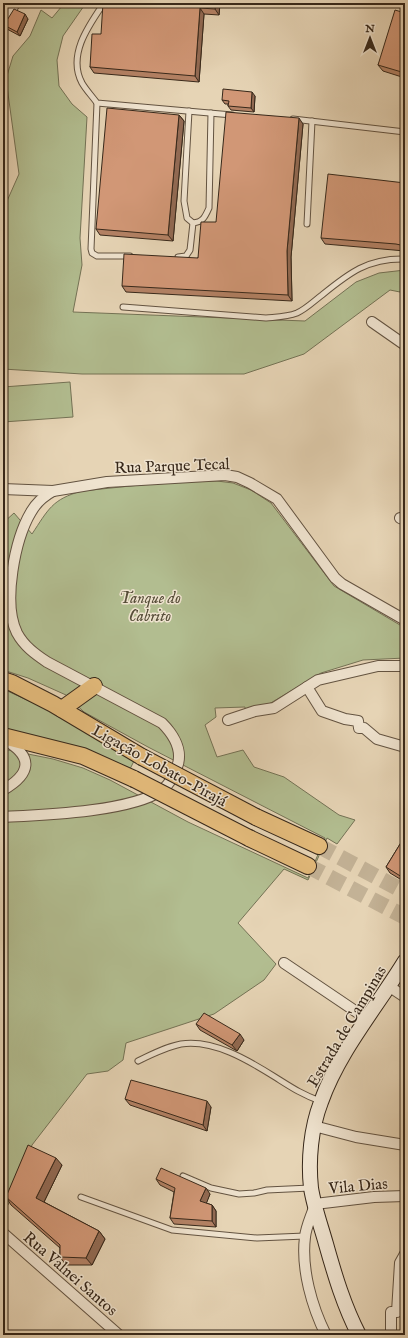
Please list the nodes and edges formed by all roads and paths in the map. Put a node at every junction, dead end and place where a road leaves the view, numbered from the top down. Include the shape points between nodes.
1 (15, 3) edge
2 (104, 3) edge
3 (3, 24) edge
4 (97, 103) junction
5 (189, 111) junction
6 (211, 113) junction
7 (235, 115) edge
8 (289, 119) edge
9 (312, 121) junction
10 (405, 132) edge
11 (193, 223) junction
12 (308, 224) dead end
13 (136, 257) edge
14 (174, 257) edge
15 (405, 258) edge
16 (122, 307) dead end
17 (372, 322) dead end
18 (405, 346) edge
19 (3, 489) edge
20 (53, 491) junction
21 (405, 620) edge
22 (405, 666) edge
23 (3, 680) edge
24 (94, 686) junction
25 (307, 687) junction
26 (62, 709) junction
27 (228, 720) dead end
28 (3, 736) edge
29 (3, 739) edge
30 (405, 747) edge
31 (3, 790) edge
32 (3, 817) edge
33 (319, 846) tunnel mouth
34 (308, 866) tunnel mouth
35 (405, 961) edge
36 (284, 963) dead end
37 (390, 987) junction
38 (405, 997) edge
39 (368, 1019) junction
40 (138, 1061) dead end
41 (321, 1102) junction
42 (314, 1126) junction
43 (405, 1145) edge
44 (183, 1176) edge
45 (311, 1188) junction
46 (405, 1196) edge
47 (81, 1197) dead end
48 (315, 1204) junction
49 (3, 1233) edge
50 (324, 1235) junction
51 (305, 1236) junction
52 (405, 1254) edge
53 (119, 1335) edge
54 (326, 1335) edge
55 (359, 1335) edge
56 (391, 1335) edge

1 - 3 street
2 - 4 lane via 82,39 78,67 82,82
4 - 5 lane
4 - 13 lane via 92,253 97,256
5 - 6 lane
5 - 11 lane via 184,202 187,218
6 - 7 lane
6 - 11 lane via 208,208 205,218
8 - 9 lane
9 - 10 lane
9 - 12 lane
11 - 14 lane via 190,250 186,256
15 - 16 lane via 386,259 349,273 304,310 288,316 266,318
17 - 18 street
19 - 20 street, Rua Parque Tecal
20 - 21 street, Rua Parque Tecal via 107,482 225,475 237,477 277,499 342,584
20 - 24 street via 44,496 30,512 19,538 12,587 13,618 17,632 34,654
22 - 25 street via 376,666 318,680
23 - 26 main road, Ligação Lobato-Pirajá
24 - 26 main road
24 - 32 street via 155,718 169,730 178,751 178,761 171,781 162,790 134,802
25 - 27 street via 274,708
25 - 30 street via 322,711 345,720 358,721 358,728 364,728 378,739
26 - 33 main road, Ligação Lobato-Pirajá, bridge via 142,757 256,817
28 - 34 main road, Ligação Lobato-Pirajá, bridge via 83,756
29 - 31 street via 19,750 26,760 20,779
35 - 37 main road, Estrada de Campinas
36 - 39 street
37 - 38 street
37 - 39 main road, Estrada de Campinas
39 - 41 main road, Estrada de Campinas via 331,1079
40 - 41 lane via 159,1050 182,1044 205,1045 226,1050 301,1094
41 - 42 main road, Estrada de Campinas
42 - 43 street via 356,1137
42 - 45 main road, Estrada de Campinas
44 - 45 lane via 211,1188 239,1194
45 - 48 main road, Estrada de Campinas
46 - 48 street, Vila Dias
47 - 51 lane via 172,1230 257,1238
48 - 50 main road, Estrada de Campinas
48 - 51 street
49 - 53 street, Rua Valnei Santos
50 - 51 street
50 - 55 main road, Estrada de Campinas via 336,1282
51 - 54 street via 305,1268
52 - 56 street via 400,1263 397,1312 391,1312

